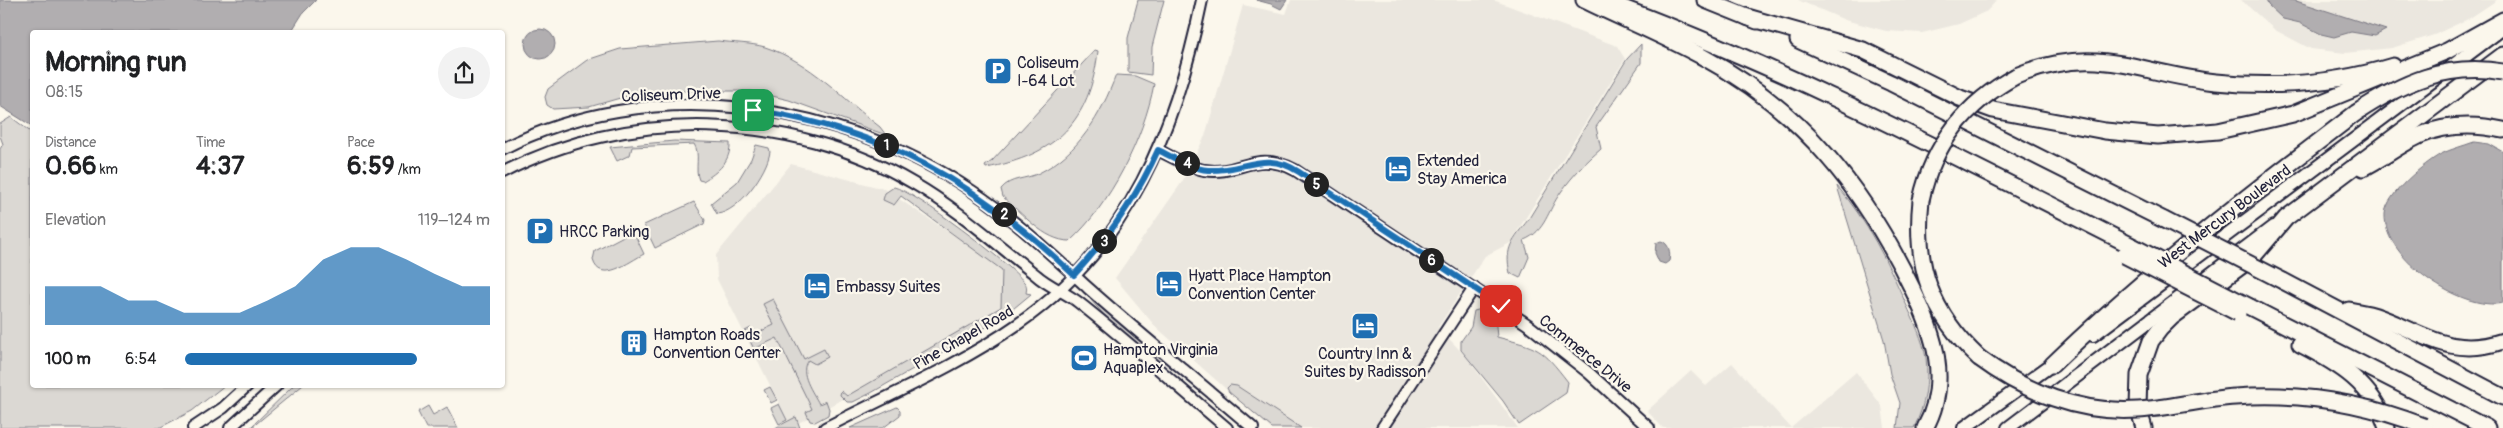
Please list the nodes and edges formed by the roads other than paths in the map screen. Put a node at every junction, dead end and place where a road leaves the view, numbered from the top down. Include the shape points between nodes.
1 (1202, 0) edge
2 (1584, 0) edge
3 (1603, 0) edge
4 (1705, 0) edge
5 (1747, 17) junction
6 (2503, 20) edge
7 (2503, 28) edge
8 (2474, 35) junction
9 (2501, 59) edge
10 (2503, 130) edge
11 (505, 148) edge
12 (1158, 150) junction
13 (505, 172) edge
14 (2334, 182) junction
15 (2286, 218) junction
16 (1074, 275) junction
17 (1474, 288) junction
18 (1058, 290) junction
19 (2332, 306) junction
20 (2244, 310) junction
21 (2503, 341) edge
22 (2052, 365) junction
23 (245, 388) edge
24 (274, 388) edge
25 (2503, 397) edge
26 (1994, 406) junction
27 (2426, 427) edge
28 (193, 428) edge
29 (230, 428) edge
30 (825, 428) edge
31 (1227, 428) edge
32 (1253, 428) edge
33 (1382, 428) edge
34 (1649, 428) edge
35 (1925, 428) edge
36 (1964, 428) edge
37 (1974, 428) edge
38 (2008, 428) edge
39 (2144, 428) edge
40 (2387, 428) edge
41 (2487, 428) edge

1 - 12 street, Pine Chapel Road via 1180,92
2 - 35 highway via 1703,56 1743,81 1798,124 1840,169 1878,223 1929,325 1939,366 1939,386 1932,415
3 - 20 highway, bridge via 1785,74 1893,126 2077,219 2129,251
4 - 5 highway
5 - 8 highway via 1862,50 1960,98 1993,110 2105,131 2158,136 2218,131 2293,114 2447,51
5 - 19 highway, bridge via 1891,83
6 - 8 highway
7 - 22 main road, West Mercury Boulevard
8 - 27 highway, bridge via 2366,73 2304,82 2217,82 2091,59 2048,65 2016,76 1982,97 1954,126 1929,171 1921,200 1919,246 1930,290 1954,332 1998,372 2038,392 2064,402 2098,409 2136,410 2235,397 2290,396 2350,404
9 - 14 highway
9 - 22 highway, bridge via 2490,70 2424,76 2398,87 2356,113 2243,198 2104,314
10 - 14 highway via 2466,125 2427,133
11 - 16 street, Coliseum Drive via 543,130 579,119 650,107 722,107 806,119 878,142 940,172 999,210
12 - 16 street, Pine Chapel Road via 1128,207
12 - 17 street, Commerce Drive via 1204,170 1264,161 1287,166
13 - 18 street, Coliseum Drive via 559,147 635,130 715,128 782,135 850,153 912,182 975,225 1036,276
14 - 15 highway
15 - 38 main road
15 - 39 highway via 2252,258 2172,317 2151,341 2137,391
16 - 18 street, Pine Chapel Road
16 - 32 street, Coliseum Drive
17 - 33 street
17 - 34 street, Commerce Drive via 1565,353
18 - 30 street, Pine Chapel Road via 996,338
18 - 31 street, Coliseum Drive via 1076,300
19 - 21 highway via 2376,316 2435,342 2454,346
19 - 25 highway
20 - 40 highway via 2354,376 2377,404
20 - 41 highway
22 - 26 main road, West Mercury Boulevard
23 - 28 street via 223,408
24 - 29 street
26 - 36 main road, West Mercury Boulevard
26 - 37 main road

